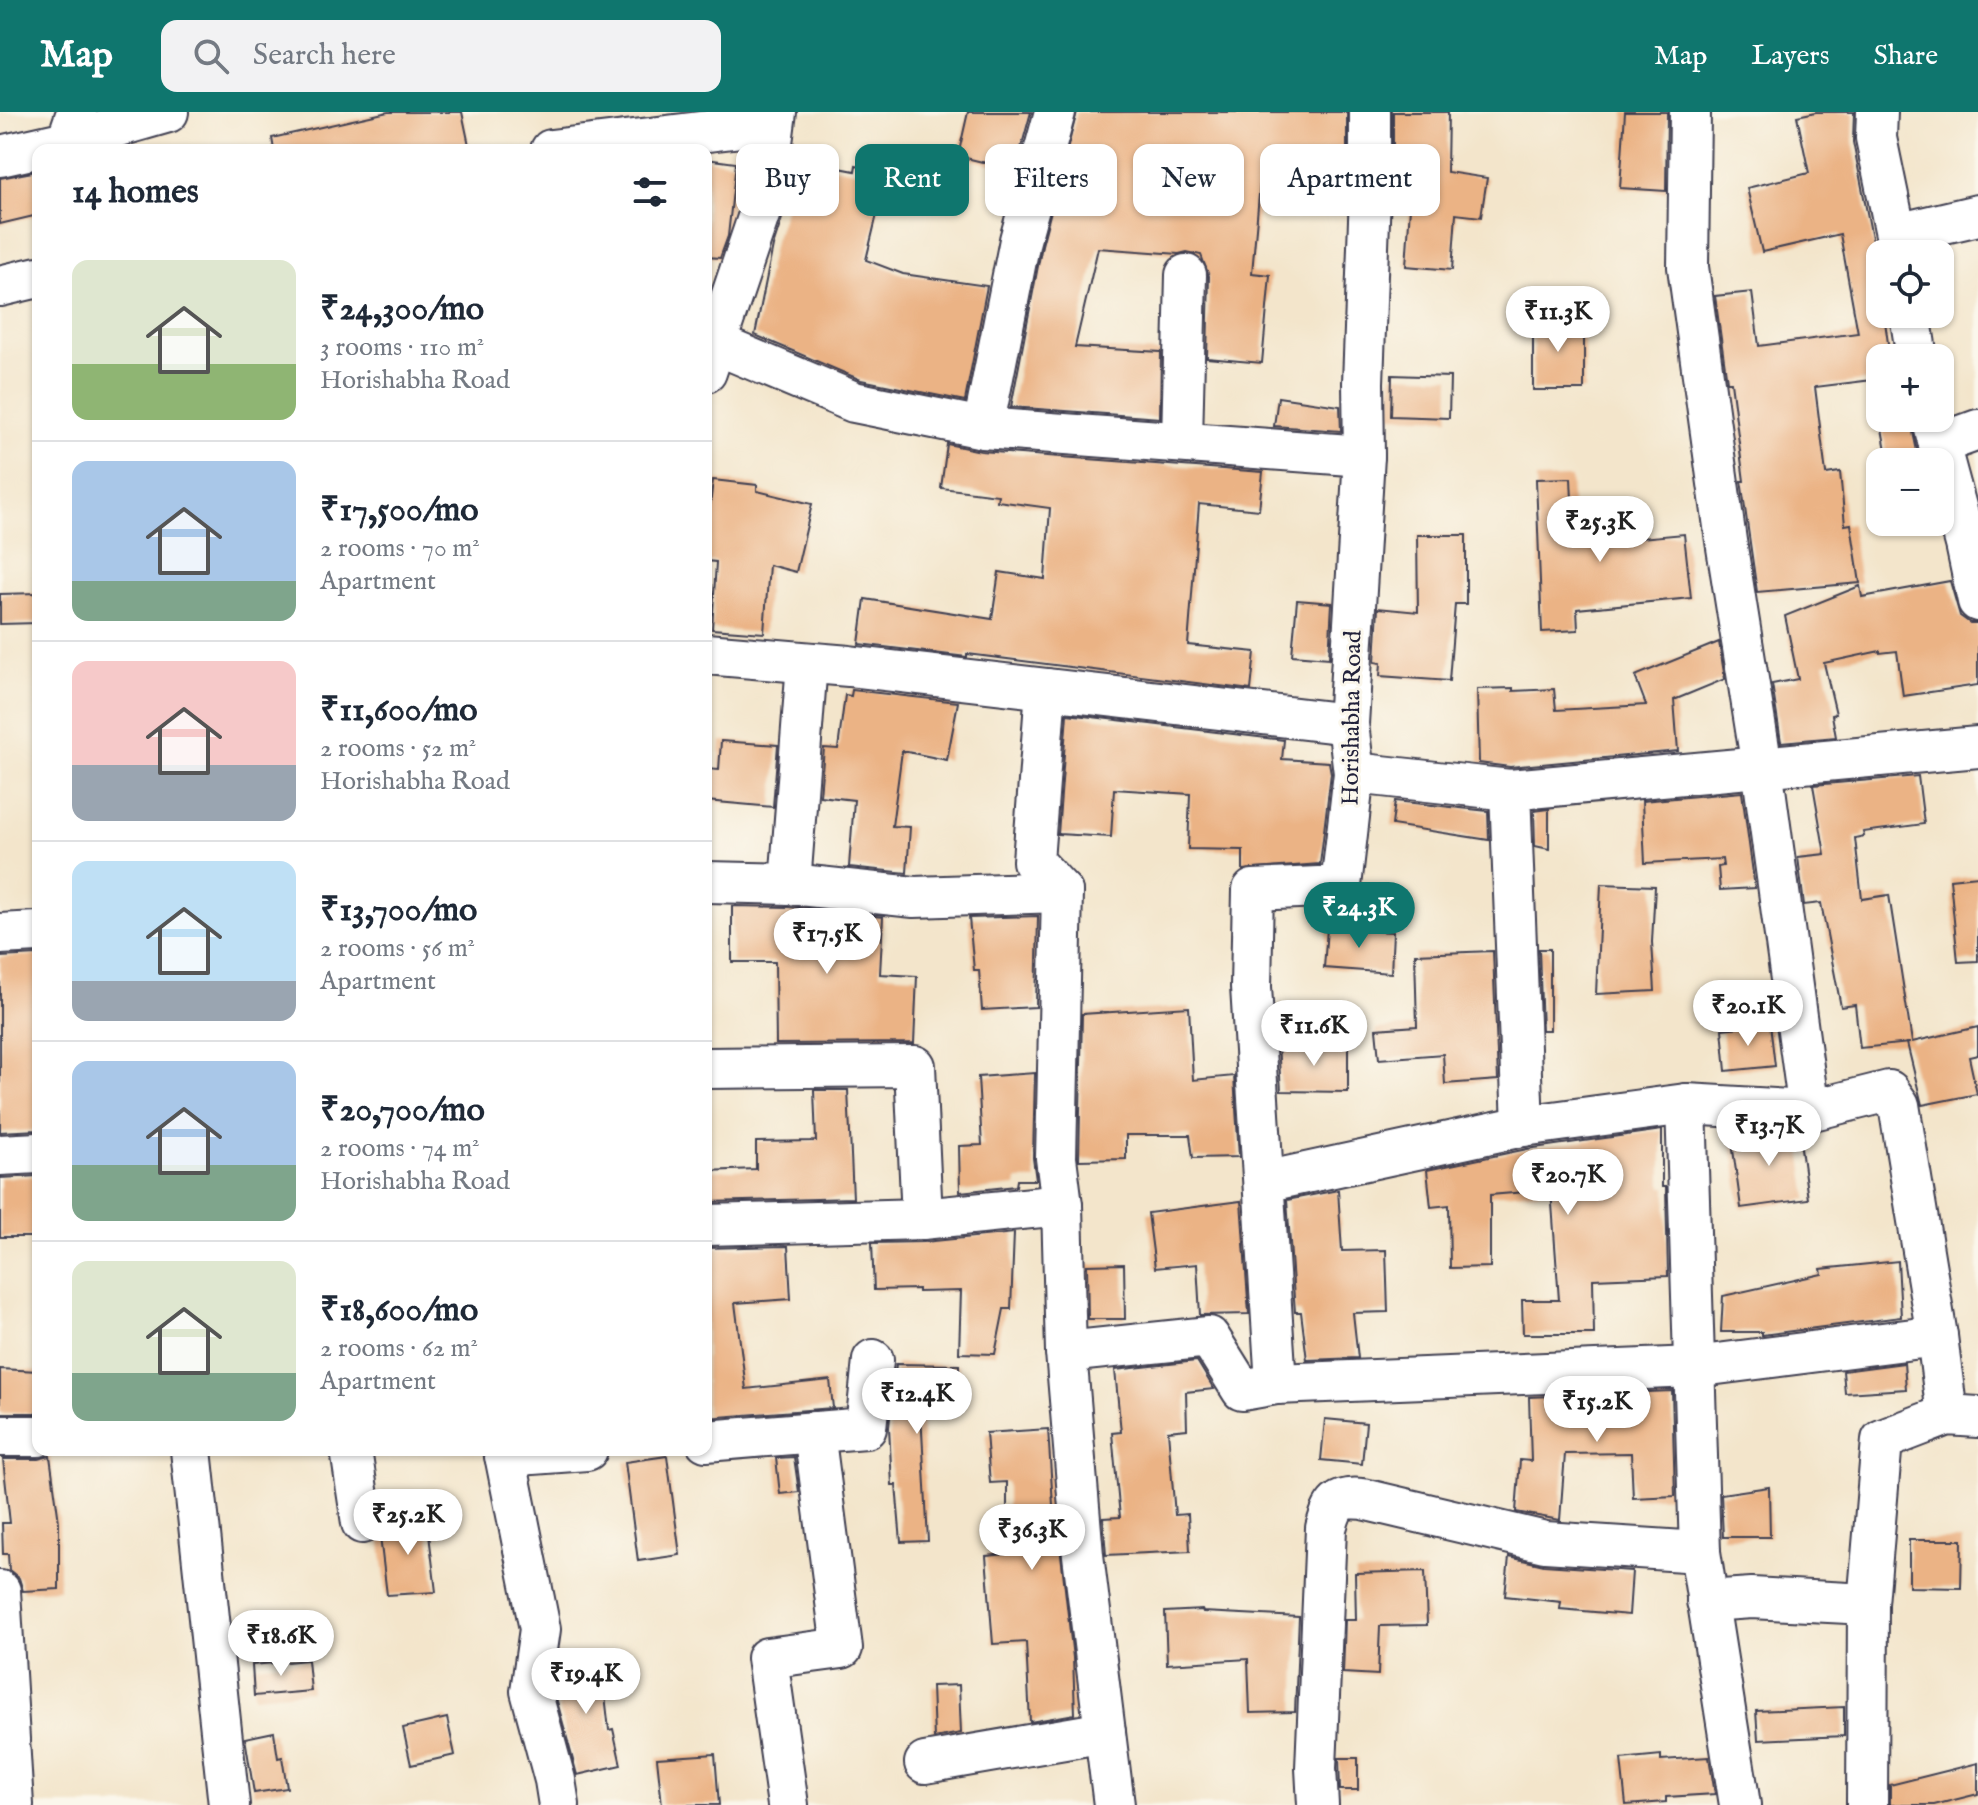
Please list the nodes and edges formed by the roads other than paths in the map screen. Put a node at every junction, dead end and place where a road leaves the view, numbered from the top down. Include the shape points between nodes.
1 (168, 112) edge
2 (1055, 112) edge
3 (1370, 112) edge
4 (1690, 112) edge
5 (1877, 112) edge
6 (775, 118) edge
7 (72, 126) edge
8 (631, 126) edge
9 (571, 144) edge
10 (0, 156) edge
11 (1978, 215) edge
12 (1898, 240) edge
13 (1910, 240) edge
14 (1186, 275) dead end
15 (32, 278) edge
16 (0, 286) edge
17 (712, 355) edge
18 (712, 358) edge
19 (983, 428) junction
20 (1978, 430) edge
21 (1954, 431) edge
22 (1936, 432) edge
23 (1182, 441) junction
24 (1364, 456) junction
25 (1978, 601) edge
26 (712, 655) edge
27 (807, 663) junction
28 (1046, 689) junction
29 (1348, 724) junction
30 (1978, 747) edge
31 (1762, 767) junction
32 (1354, 773) junction
33 (1510, 790) junction
34 (712, 882) edge
35 (790, 884) junction
36 (1062, 892) junction
37 (32, 932) edge
38 (0, 934) edge
39 (712, 1068) edge
40 (1686, 1104) junction
41 (1809, 1111) junction
42 (1523, 1126) junction
43 (32, 1153) edge
44 (0, 1155) edge
45 (1264, 1182) junction
46 (1062, 1205) junction
47 (922, 1219) junction
48 (712, 1225) edge
49 (1937, 1336) junction
50 (1066, 1352) junction
51 (873, 1360) dead end
52 (1694, 1367) junction
53 (1276, 1384) junction
54 (1962, 1416) edge
55 (814, 1432) junction
56 (0, 1436) edge
57 (32, 1436) edge
58 (712, 1440) edge
59 (192, 1456) edge
60 (352, 1456) edge
61 (506, 1456) edge
62 (362, 1523) dead end
63 (1700, 1552) junction
64 (0, 1591) edge
65 (1707, 1601) junction
66 (1868, 1604) junction
67 (1105, 1732) junction
68 (925, 1763) dead end
69 (13, 1805) edge
70 (229, 1805) edge
71 (559, 1805) edge
72 (788, 1805) edge
73 (1114, 1805) edge
74 (1318, 1805) edge
75 (1740, 1805) edge
76 (1867, 1805) edge

1 - 7 street
2 - 19 street via 1020,240
3 - 24 street, Horishabha Road
4 - 31 street via 1688,267
5 - 12 street via 1876,138
6 - 8 street
6 - 17 street via 765,197
7 - 10 street
8 - 9 street
11 - 13 street
14 - 23 street
15 - 16 street
18 - 19 street via 854,402
19 - 23 street
20 - 21 street
22 - 25 street
23 - 24 street
24 - 29 street, Horishabha Road
26 - 27 street
27 - 28 street
27 - 35 street
28 - 29 street
28 - 36 street via 1033,861
29 - 32 street, Horishabha Road
30 - 31 street
31 - 33 street
31 - 41 street
32 - 33 street
32 - 45 street, Horishabha Road via 1341,886 1253,890 1251,987
33 - 42 street
34 - 35 street
35 - 36 street via 914,897
36 - 46 street via 1056,1158
37 - 38 street
39 - 47 street via 915,1066
40 - 41 street
40 - 42 street
40 - 52 street
41 - 49 street via 1889,1091 1899,1105
42 - 45 street
43 - 44 street
45 - 53 street, Horishabha Road
46 - 47 street
46 - 50 street
47 - 48 street
49 - 52 street
49 - 54 street
50 - 53 street via 1209,1337 1242,1390
50 - 67 street
51 - 55 street via 866,1428
52 - 53 street
52 - 63 street
54 - 66 street via 1882,1440
55 - 58 street
55 - 72 street via 842,1648 767,1658
56 - 57 street
59 - 70 street
60 - 62 street
61 - 71 street via 540,1629 531,1691
63 - 65 street
63 - 74 street via 1545,1542 1347,1497 1332,1506 1326,1528
64 - 69 street
65 - 66 street
65 - 75 street
66 - 76 street
67 - 68 street
67 - 73 street

